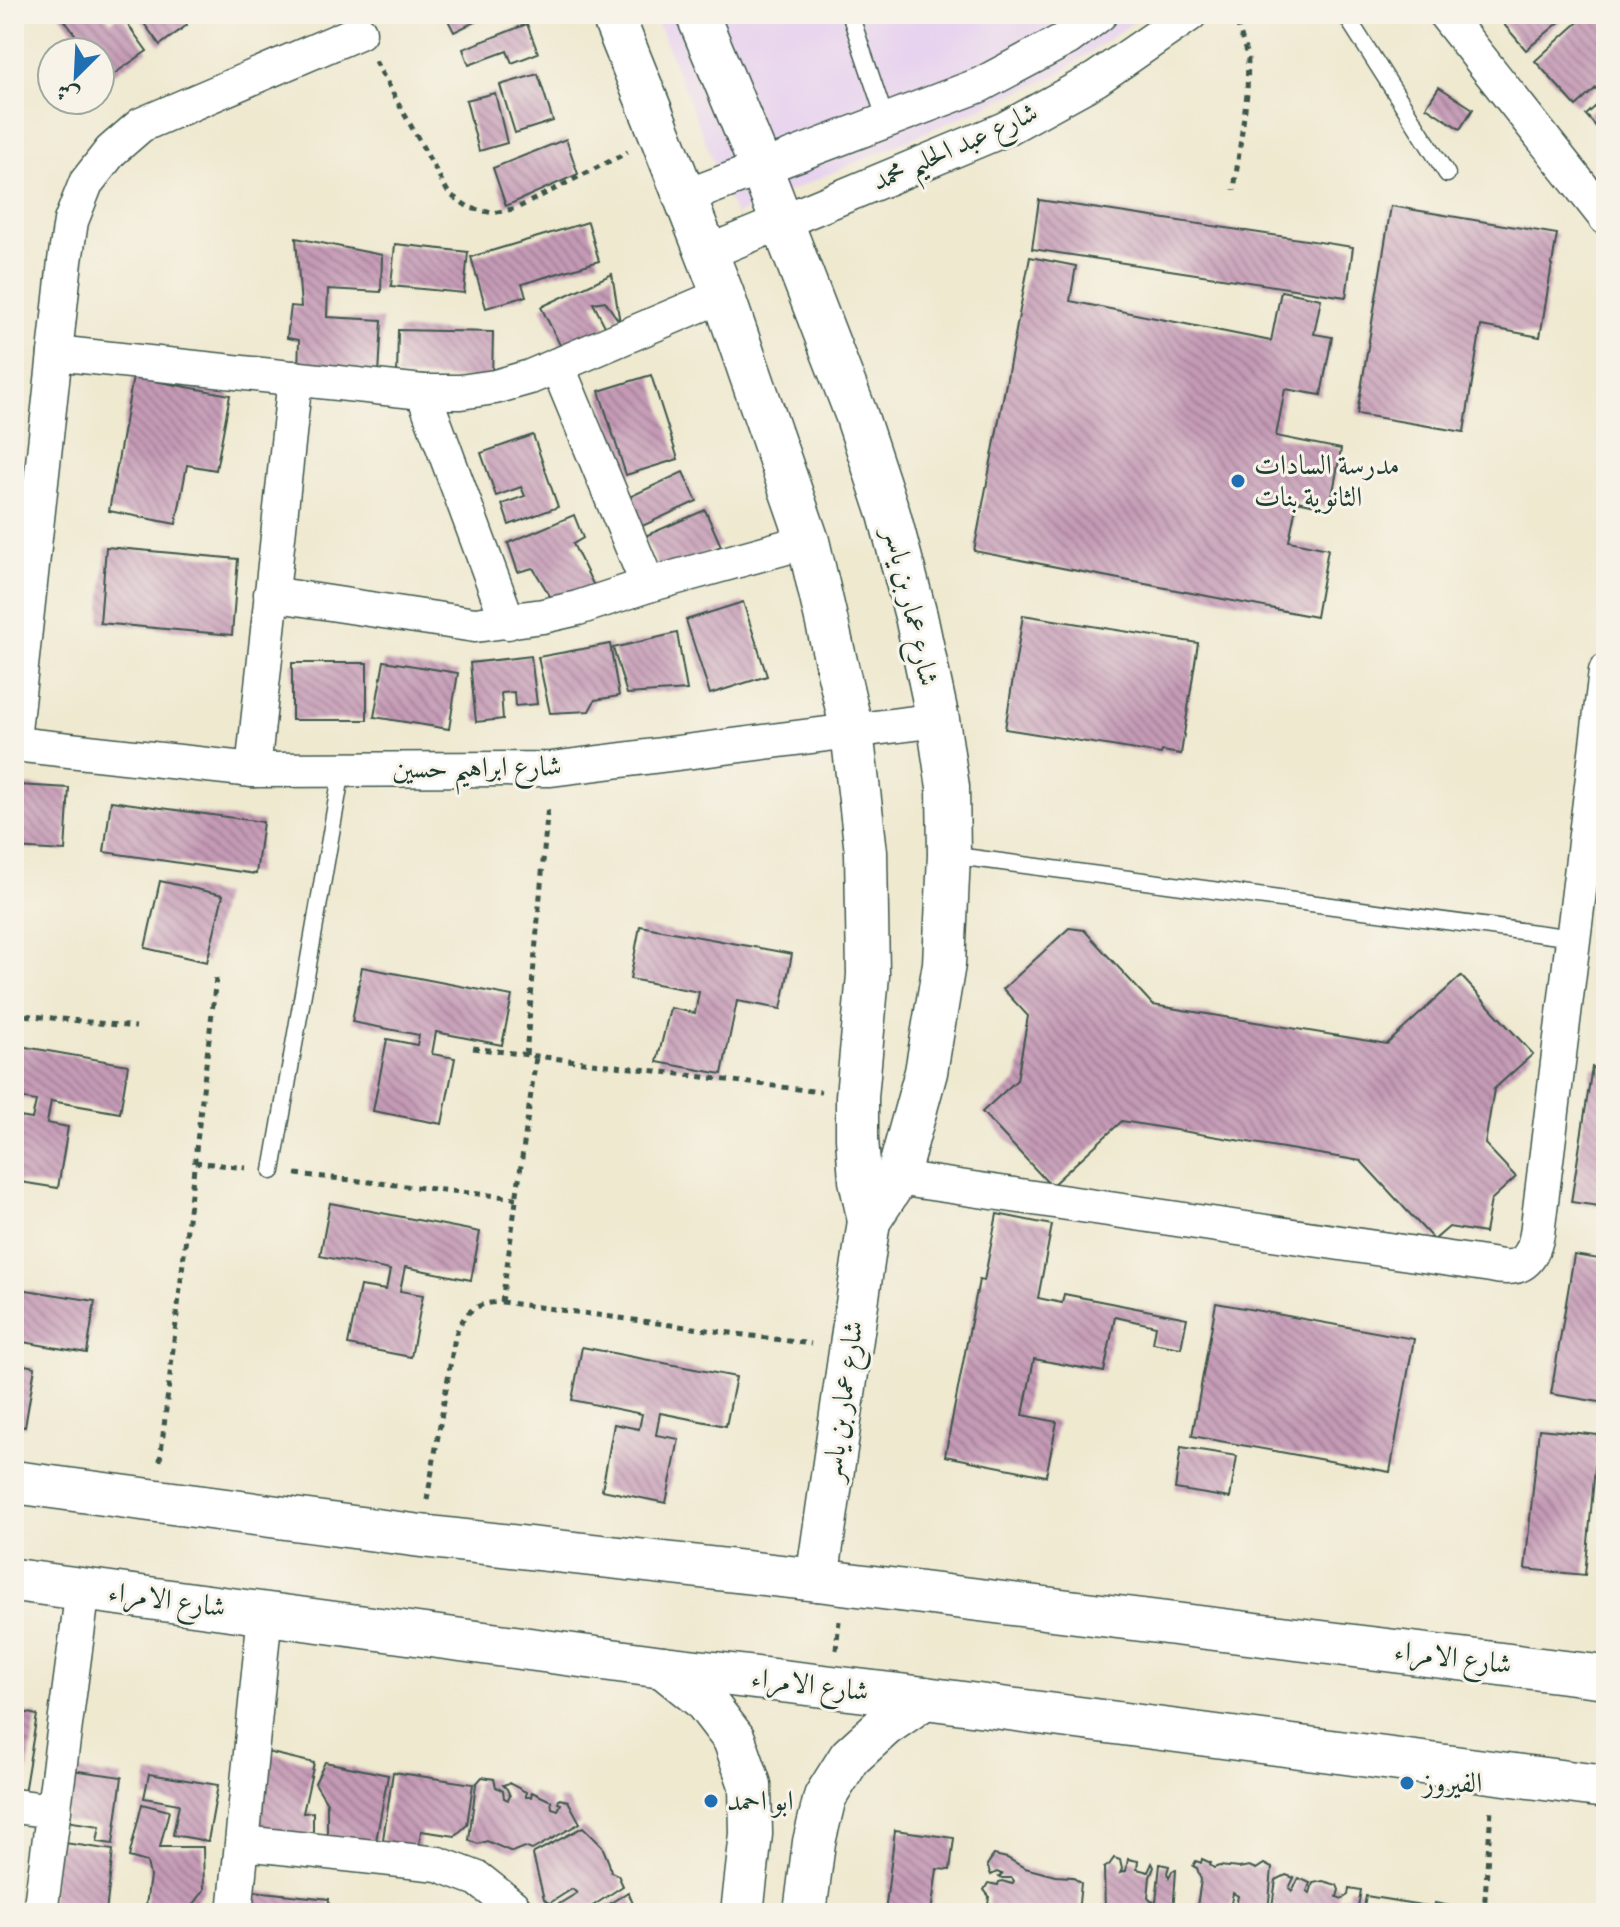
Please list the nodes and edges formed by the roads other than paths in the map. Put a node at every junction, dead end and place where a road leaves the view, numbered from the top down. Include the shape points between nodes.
1 (612, 14) edge
2 (697, 14) edge
3 (850, 14) edge
4 (1100, 14) edge
5 (1345, 14) edge
6 (1445, 14) edge
7 (1183, 16) edge
8 (359, 32) road end
9 (886, 121) junction
10 (761, 168) junction
11 (1447, 174) dead end
12 (685, 197) junction
13 (1606, 218) edge
14 (782, 221) junction
15 (707, 253) junction
16 (723, 295) junction
17 (55, 353) junction
18 (557, 365) junction
19 (295, 378) junction
20 (423, 392) junction
21 (808, 541) junction
22 (648, 585) junction
23 (271, 594) junction
24 (508, 622) junction
25 (1606, 671) edge
26 (938, 720) junction
27 (14, 731) edge
28 (852, 731) junction
29 (14, 744) edge
30 (253, 770) junction
31 (342, 770) junction
32 (1598, 796) edge
33 (949, 855) junction
34 (1573, 938) junction
35 (272, 1171) road end
36 (897, 1178) junction
37 (869, 1221) junction
38 (14, 1482) edge
39 (14, 1580) edge
40 (830, 1582) junction
41 (83, 1589) junction
42 (265, 1613) junction
43 (663, 1667) junction
44 (1606, 1677) edge
45 (925, 1698) junction
46 (1606, 1787) edge
47 (14, 1806) edge
48 (54, 1811) junction
49 (751, 1834) junction
50 (814, 1842) junction
51 (243, 1843) junction
52 (40, 1913) edge
53 (235, 1913) edge
54 (517, 1913) edge
55 (742, 1913) edge
56 (805, 1913) edge

1 - 12 street, شارع عمار بن ياسر
2 - 10 street, شارع عمار بن ياسر
3 - 9 lane
4 - 9 street, شارع عبد الحليم محمد via 1068,38 980,85
5 - 11 lane
6 - 13 street
7 - 14 street, شارع عبد الحليم محمد via 1096,79 1005,129
8 - 17 street via 141,125 111,151 86,183 71,221
9 - 10 street, شارع عبد الحليم محمد
10 - 12 street, شارع عبد الحليم محمد
10 - 14 street, شارع عمار بن ياسر
12 - 15 street, شارع عمار بن ياسر
14 - 15 street, شارع عبد الحليم محمد
14 - 26 street, شارع عمار بن ياسر via 889,514
15 - 16 street, شارع عمار بن ياسر
16 - 18 street
16 - 21 street, شارع عمار بن ياسر
17 - 19 street
17 - 27 street
18 - 20 street via 495,387
18 - 22 street
19 - 20 street
19 - 23 street
20 - 24 street
21 - 22 street
21 - 28 street, شارع عمار بن ياسر
22 - 24 street via 578,608
23 - 24 street via 475,625
23 - 30 street
25 - 32 street
26 - 28 street, شارع ابراهيم حسين
26 - 33 street, شارع عمار بن ياسر via 948,787
28 - 31 street, شارع ابراهيم حسين via 551,769
28 - 37 street, شارع عمار بن ياسر via 866,852 868,975 857,1138
29 - 30 street, شارع ابراهيم حسين
30 - 31 street, شارع ابراهيم حسين
31 - 35 lane
32 - 34 street
33 - 34 lane
33 - 36 street, شارع عمار بن ياسر via 944,964 926,1072
34 - 36 street via 1534,1250 1524,1263 1508,1269
36 - 37 street, شارع عمار بن ياسر
37 - 40 street, شارع عمار بن ياسر via 850,1349
38 - 40 street, شارع الامراء via 421,1536
39 - 41 street, شارع الامراء
40 - 44 street, شارع الامراء
41 - 42 street, شارع الامراء
41 - 48 street
42 - 43 street, شارع الامراء
42 - 51 street
43 - 45 street, شارع الامراء
43 - 49 street via 704,1700 734,1739 750,1785
45 - 46 street, شارع الامراء
45 - 50 street via 850,1757 825,1797
47 - 48 street
48 - 52 street
49 - 50 street via 783,1827
49 - 55 street
50 - 56 street
51 - 53 street
51 - 54 street via 438,1864 478,1879

